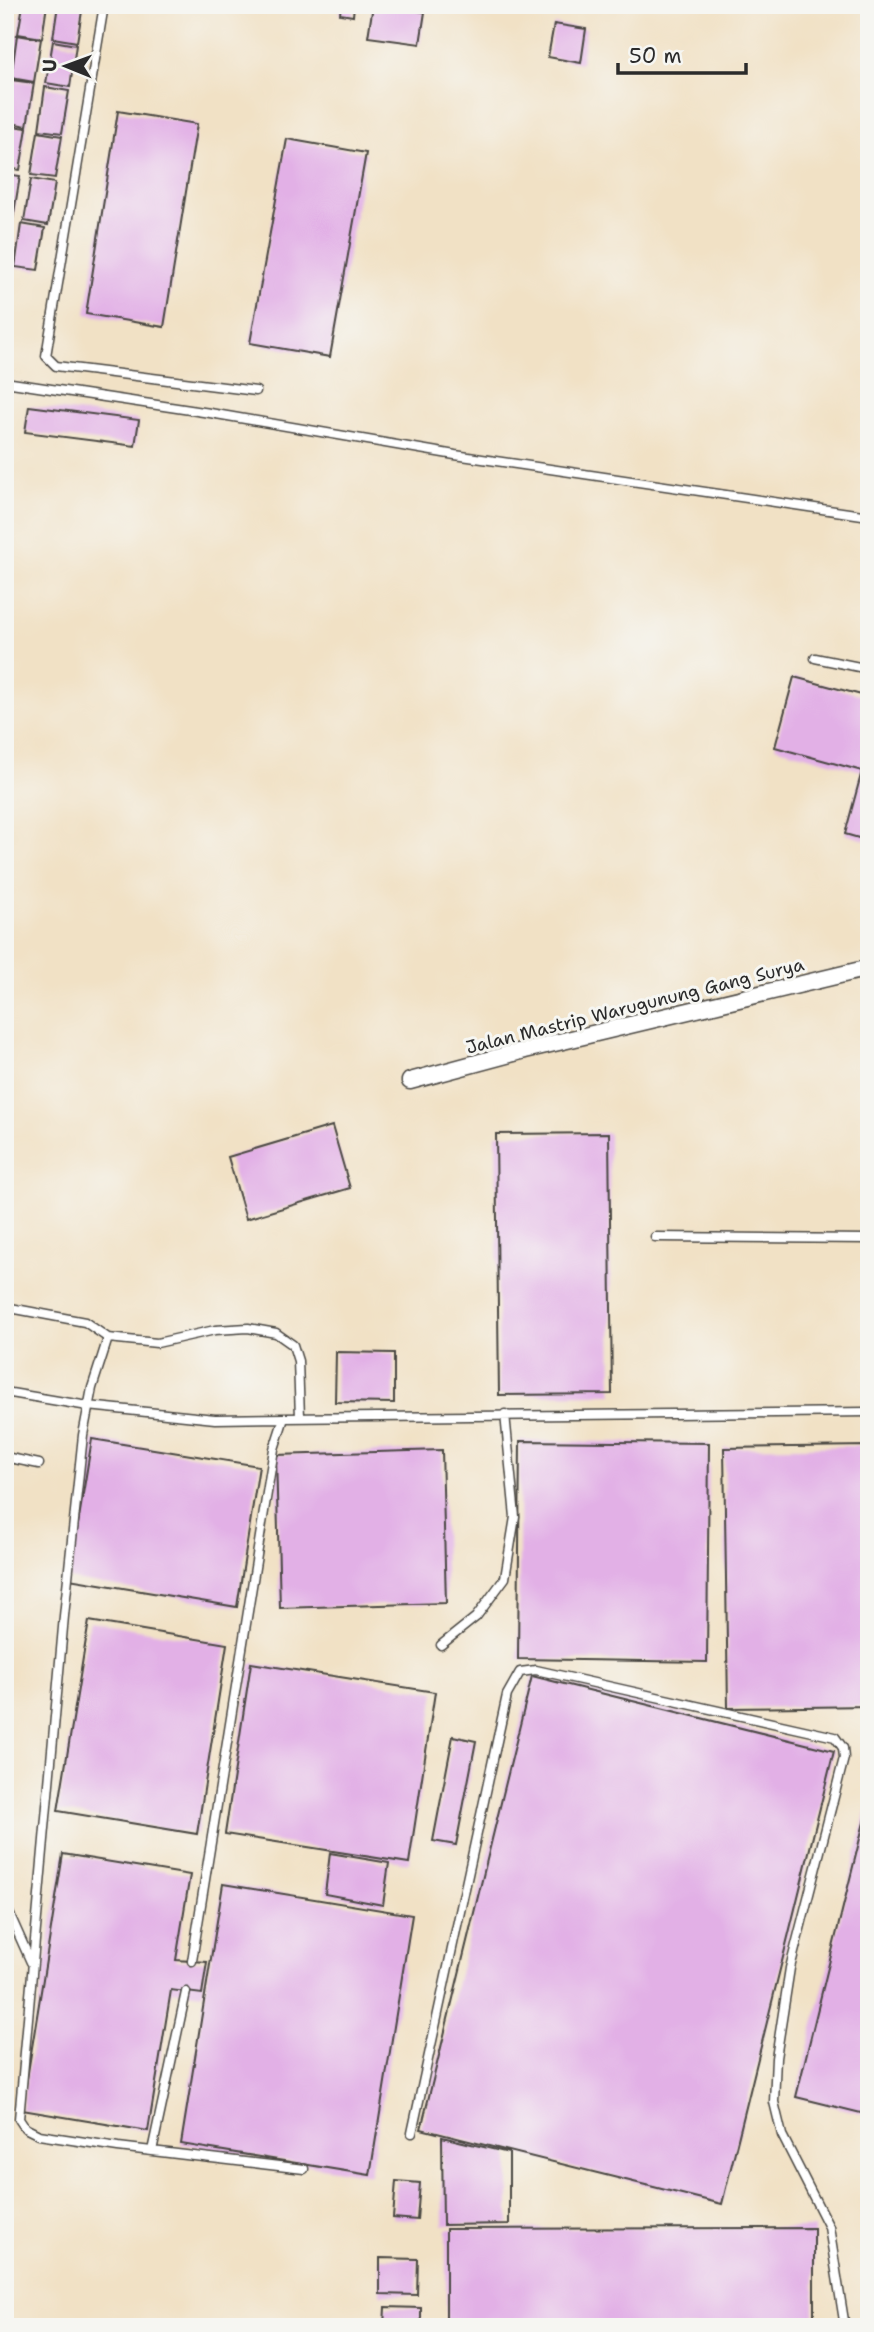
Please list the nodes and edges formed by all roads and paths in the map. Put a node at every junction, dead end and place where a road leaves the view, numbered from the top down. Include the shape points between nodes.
1 (104, 5) edge
2 (5, 382) edge
3 (256, 391) dead end
4 (869, 516) edge
5 (815, 658) dead end
6 (869, 669) edge
7 (869, 968) edge
8 (410, 1081) dead end
9 (655, 1237) dead end
10 (869, 1239) edge
11 (5, 1307) edge
12 (108, 1338) junction
13 (5, 1392) edge
14 (88, 1406) junction
15 (869, 1412) edge
16 (505, 1415) junction
17 (300, 1417) junction
18 (284, 1418) junction
19 (5, 1457) edge
20 (39, 1464) dead end
21 (441, 1646) dead end
22 (5, 1904) edge
23 (192, 1961) dead end
24 (32, 1964) junction
25 (186, 1992) dead end
26 (412, 2133) dead end
27 (152, 2151) junction
28 (304, 2169) dead end
29 (845, 2327) edge

1 - 3 lane via 46,356 56,366
2 - 4 lane
5 - 6 lane
7 - 8 street, Jalan Mastrip Warugunung Gang Surya
9 - 10 lane
11 - 12 lane via 85,1322
12 - 14 lane
12 - 17 lane via 157,1343 215,1330 248,1328 276,1333 293,1345 298,1361
13 - 14 lane
14 - 18 lane via 215,1419
14 - 24 lane
15 - 16 lane
16 - 17 lane
16 - 21 lane via 515,1517 505,1578 476,1617
17 - 18 lane
18 - 23 lane via 274,1449
19 - 20 lane
22 - 24 lane
24 - 27 lane via 19,2119 39,2135
25 - 27 lane
26 - 29 lane via 507,1695 520,1672 536,1670 835,1737 844,1758 790,1968 774,2102 782,2135 830,2227
27 - 28 lane

